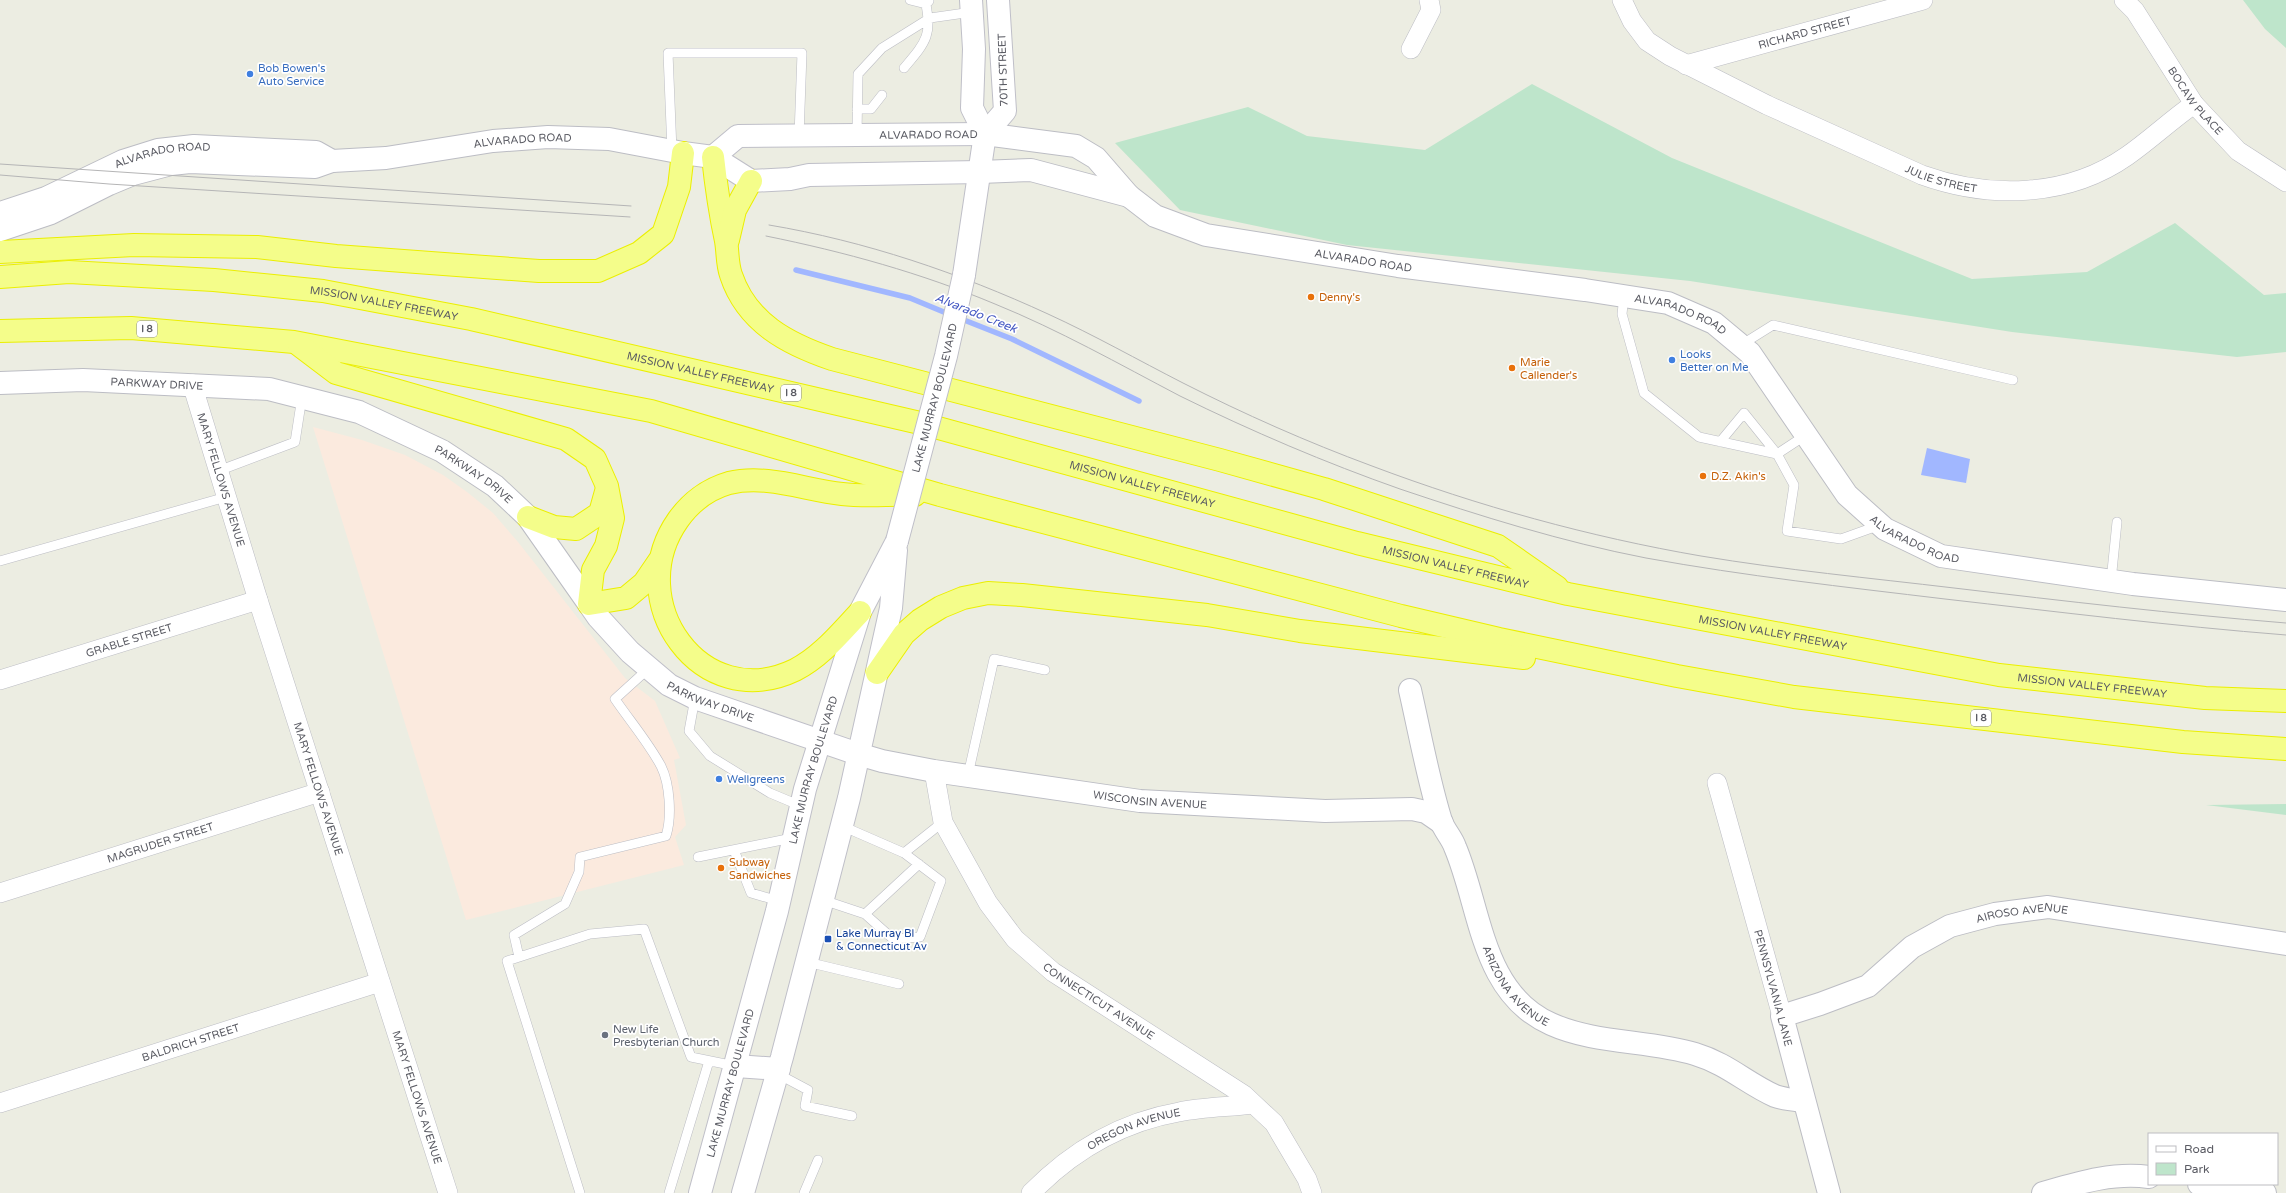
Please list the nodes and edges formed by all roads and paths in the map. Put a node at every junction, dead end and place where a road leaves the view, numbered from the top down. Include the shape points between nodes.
1 (910, 0) edge
2 (998, 0) edge
3 (1429, 0) edge
4 (1622, 0) edge
5 (1923, 0) edge
6 (2124, 0) edge
7 (927, 1) edge
8 (971, 6) edge
9 (930, 18) junction
10 (1411, 49) dead end
11 (1686, 65) junction
12 (904, 68) dead end
13 (882, 95) dead end
14 (2194, 104) junction
15 (857, 109) junction
16 (986, 134) junction
17 (857, 135) junction
18 (799, 136) junction
19 (678, 152) junction
20 (713, 157) junction
21 (332, 161) junction
22 (980, 172) junction
23 (751, 181) junction
24 (2286, 182) edge
25 (1129, 196) junction
26 (0, 213) edge
27 (0, 230) edge
28 (727, 247) junction
29 (0, 252) edge
30 (0, 277) edge
31 (1624, 296) junction
32 (0, 331) edge
33 (294, 342) junction
34 (1741, 345) junction
35 (2013, 380) dead end
36 (0, 383) edge
37 (192, 384) junction
38 (302, 397) junction
39 (1806, 435) junction
40 (1720, 442) junction
41 (1777, 454) junction
42 (218, 471) junction
43 (607, 486) junction
44 (940, 495) junction
45 (226, 497) junction
46 (528, 517) junction
47 (2117, 522) dead end
48 (1880, 525) junction
49 (897, 541) junction
50 (0, 561) edge
51 (659, 561) junction
52 (2112, 581) junction
53 (1568, 594) junction
54 (258, 600) junction
55 (2286, 600) edge
56 (589, 604) junction
57 (860, 612) junction
58 (648, 669) junction
59 (1045, 670) dead end
60 (877, 673) junction
61 (1676, 676) junction
62 (0, 680) edge
63 (1410, 690) dead end
64 (695, 698) junction
65 (2286, 701) edge
66 (822, 740) junction
67 (2286, 749) edge
68 (858, 754) junction
69 (934, 771) junction
70 (968, 775) junction
71 (1718, 782) dead end
72 (320, 792) junction
73 (801, 806) junction
74 (943, 822) junction
75 (1442, 823) junction
76 (842, 826) junction
77 (794, 838) junction
78 (734, 850) junction
79 (904, 853) junction
80 (698, 857) dead end
81 (919, 864) junction
82 (0, 893) edge
83 (823, 900) junction
84 (779, 901) junction
85 (865, 914) junction
86 (2286, 944) edge
87 (519, 957) junction
88 (807, 962) junction
89 (380, 982) junction
90 (899, 984) dead end
91 (1782, 1016) junction
92 (709, 1061) junction
93 (736, 1066) junction
94 (778, 1071) junction
95 (1803, 1101) junction
96 (0, 1103) edge
97 (1253, 1104) junction
98 (852, 1116) dead end
99 (818, 1160) dead end
100 (2148, 1177) edge
101 (2207, 1185) edge
102 (448, 1193) edge
103 (580, 1193) edge
104 (669, 1193) edge
105 (700, 1193) edge
106 (743, 1193) edge
107 (804, 1193) edge
108 (1031, 1193) edge
109 (1312, 1193) edge
110 (1830, 1193) edge
111 (2043, 1193) edge
112 (2265, 1193) edge

1 - 7 lane
2 - 16 street, 70TH STREET via 1005,111
3 - 10 street via 1431,10
4 - 11 street, JULIE STREET via 1632,21 1647,41
5 - 11 street, RICHARD STREET
6 - 14 street, BOCAW PLACE via 2135,11
7 - 9 lane
8 - 9 lane
8 - 16 street via 974,49 972,108
9 - 12 lane via 925,43
9 - 15 lane via 882,48 858,74
11 - 14 street, JULIE STREET via 1922,175 1981,190 2022,191 2087,177 2126,157
13 - 15 lane via 871,109
14 - 24 street, BOCAW PLACE via 2238,150
15 - 17 lane
16 - 17 street, ALVARADO ROAD
16 - 22 street
16 - 25 street, ALVARADO ROAD via 1076,146 1096,158
17 - 18 street, ALVARADO ROAD
18 - 19 lane via 802,53 668,53
18 - 20 street, ALVARADO ROAD via 738,136
19 - 20 street, ALVARADO ROAD
19 - 21 street, ALVARADO ROAD via 609,139 555,137 493,141 378,159
19 - 29 highway via 679,187 663,234 639,253 598,271 539,271 336,256 257,247 134,245
20 - 23 street, ALVARADO ROAD
20 - 28 highway via 717,198
21 - 26 street, ALVARADO ROAD via 316,152 194,146 164,149 123,161 46,198
21 - 27 street, ALVARADO ROAD via 315,167 190,162 171,164 133,174 50,214
22 - 23 street, ALVARADO ROAD via 809,175 790,179
22 - 25 street, ALVARADO ROAD via 1031,170
22 - 49 street, LAKE MURRAY BOULEVARD, bridge via 964,275 946,356
23 - 28 highway via 735,210
25 - 31 street, ALVARADO ROAD via 1155,216 1206,236 1398,266
28 - 53 highway via 730,274 752,312 762,324 780,337 804,349 1346,496 1498,546
30 - 53 highway, MISSION VALLEY FREEWAY / I 8 via 69,272 214,280 324,291 471,319 920,423 1349,540
31 - 34 street, ALVARADO ROAD via 1668,303 1714,323
31 - 40 lane via 1622,314 1644,393 1699,437
32 - 33 highway, I 8 via 131,328
33 - 43 highway via 336,373 566,439 595,459
33 - 44 highway, I 8 via 651,411
34 - 35 lane via 1773,325
34 - 39 street, ALVARADO ROAD via 1750,353
36 - 37 street, PARKWAY DRIVE via 83,380
37 - 38 street, PARKWAY DRIVE via 269,389
37 - 42 street, MARY FELLOWS AVENUE
38 - 42 lane via 295,442
38 - 46 street, PARKWAY DRIVE via 359,412 442,451 495,486
39 - 41 lane
39 - 48 street, ALVARADO ROAD via 1847,495
40 - 41 lane
40 - 41 lane via 1744,413
41 - 48 lane via 1794,485 1787,531 1841,539
42 - 45 street, MARY FELLOWS AVENUE
43 - 46 highway via 600,513 576,529 554,527
43 - 56 highway via 613,518 606,546 593,570
44 - 51 highway via 843,494 758,480 729,483 698,498 686,509 673,527
44 - 61 highway, I 8 via 1401,616
45 - 50 lane
45 - 54 street, MARY FELLOWS AVENUE
46 - 56 street, PARKWAY DRIVE
47 - 52 lane
48 - 52 street, ALVARADO ROAD via 1942,556
49 - 57 street, LAKE MURRAY BOULEVARD
49 - 60 street, LAKE MURRAY BOULEVARD via 891,608
51 - 56 highway via 644,584 626,598
51 - 57 highway via 658,586 662,607 677,639 699,662 725,675 759,679 795,670 811,660
52 - 55 street, ALVARADO ROAD
53 - 65 highway, MISSION VALLEY FREEWAY / I 8 via 1999,675 2205,698
54 - 62 street, GRABLE STREET
54 - 72 street, MARY FELLOWS AVENUE
56 - 58 street, PARKWAY DRIVE via 598,617
57 - 66 street, LAKE MURRAY BOULEVARD
58 - 64 street, PARKWAY DRIVE via 669,685
58 - 87 lane via 615,699 661,767 669,801 670,823 666,836 580,858 579,872 565,904 514,935
59 - 70 lane via 994,659
60 - 61 highway via 904,634 920,620 941,606 988,593 1207,615 1300,631
60 - 68 street, LAKE MURRAY BOULEVARD
61 - 67 highway, I 8 via 1794,697 2183,742
63 - 75 street, ARIZONA AVENUE
64 - 66 street, PARKWAY DRIVE
64 - 73 lane via 689,731 710,756 770,793
66 - 68 street, PARKWAY DRIVE
66 - 73 street, LAKE MURRAY BOULEVARD
68 - 69 street, WISCONSIN AVENUE
68 - 76 street, LAKE MURRAY BOULEVARD
69 - 70 street, WISCONSIN AVENUE
69 - 74 street, CONNECTICUT AVENUE
70 - 75 street, WISCONSIN AVENUE via 1140,801 1325,811 1412,809 1426,812
71 - 91 street, PENNSYLVANIA LANE
72 - 82 street, MAGRUDER STREET
72 - 89 street, MARY FELLOWS AVENUE
73 - 77 street, LAKE MURRAY BOULEVARD
74 - 79 lane
74 - 97 street, CONNECTICUT AVENUE via 988,903 1015,939 1053,972 1244,1095
75 - 95 street, ARIZONA AVENUE via 1455,846 1489,955 1506,985 1539,1018 1573,1031 1695,1054 1726,1066 1775,1096
76 - 79 lane
76 - 83 street, LAKE MURRAY BOULEVARD
77 - 78 lane
77 - 84 street, LAKE MURRAY BOULEVARD
78 - 80 lane
78 - 84 lane via 751,893
79 - 81 lane
81 - 85 lane
81 - 85 lane via 941,881 920,937 893,938
83 - 85 lane
83 - 88 street, LAKE MURRAY BOULEVARD
84 - 93 street, LAKE MURRAY BOULEVARD
86 - 91 street, AIROSO AVENUE via 2048,907 1995,914 1950,926 1912,947 1868,986
87 - 92 lane via 590,934 644,929 691,1057
87 - 103 lane via 507,961
88 - 90 lane
88 - 94 street, LAKE MURRAY BOULEVARD
89 - 96 street, BALDRICH STREET
89 - 102 street, MARY FELLOWS AVENUE
91 - 95 street, PENNSYLVANIA LANE
92 - 93 lane
92 - 104 lane
93 - 94 street
93 - 105 street, LAKE MURRAY BOULEVARD
94 - 98 lane via 808,1090 806,1106
94 - 106 street, LAKE MURRAY BOULEVARD
95 - 110 street, PENNSYLVANIA LANE
97 - 108 street, OREGON AVENUE via 1179,1112 1124,1128 1083,1149
97 - 109 street, CONNECTICUT AVENUE via 1274,1123 1307,1179
99 - 107 lane
100 - 111 street via 2092,1179
101 - 112 street

